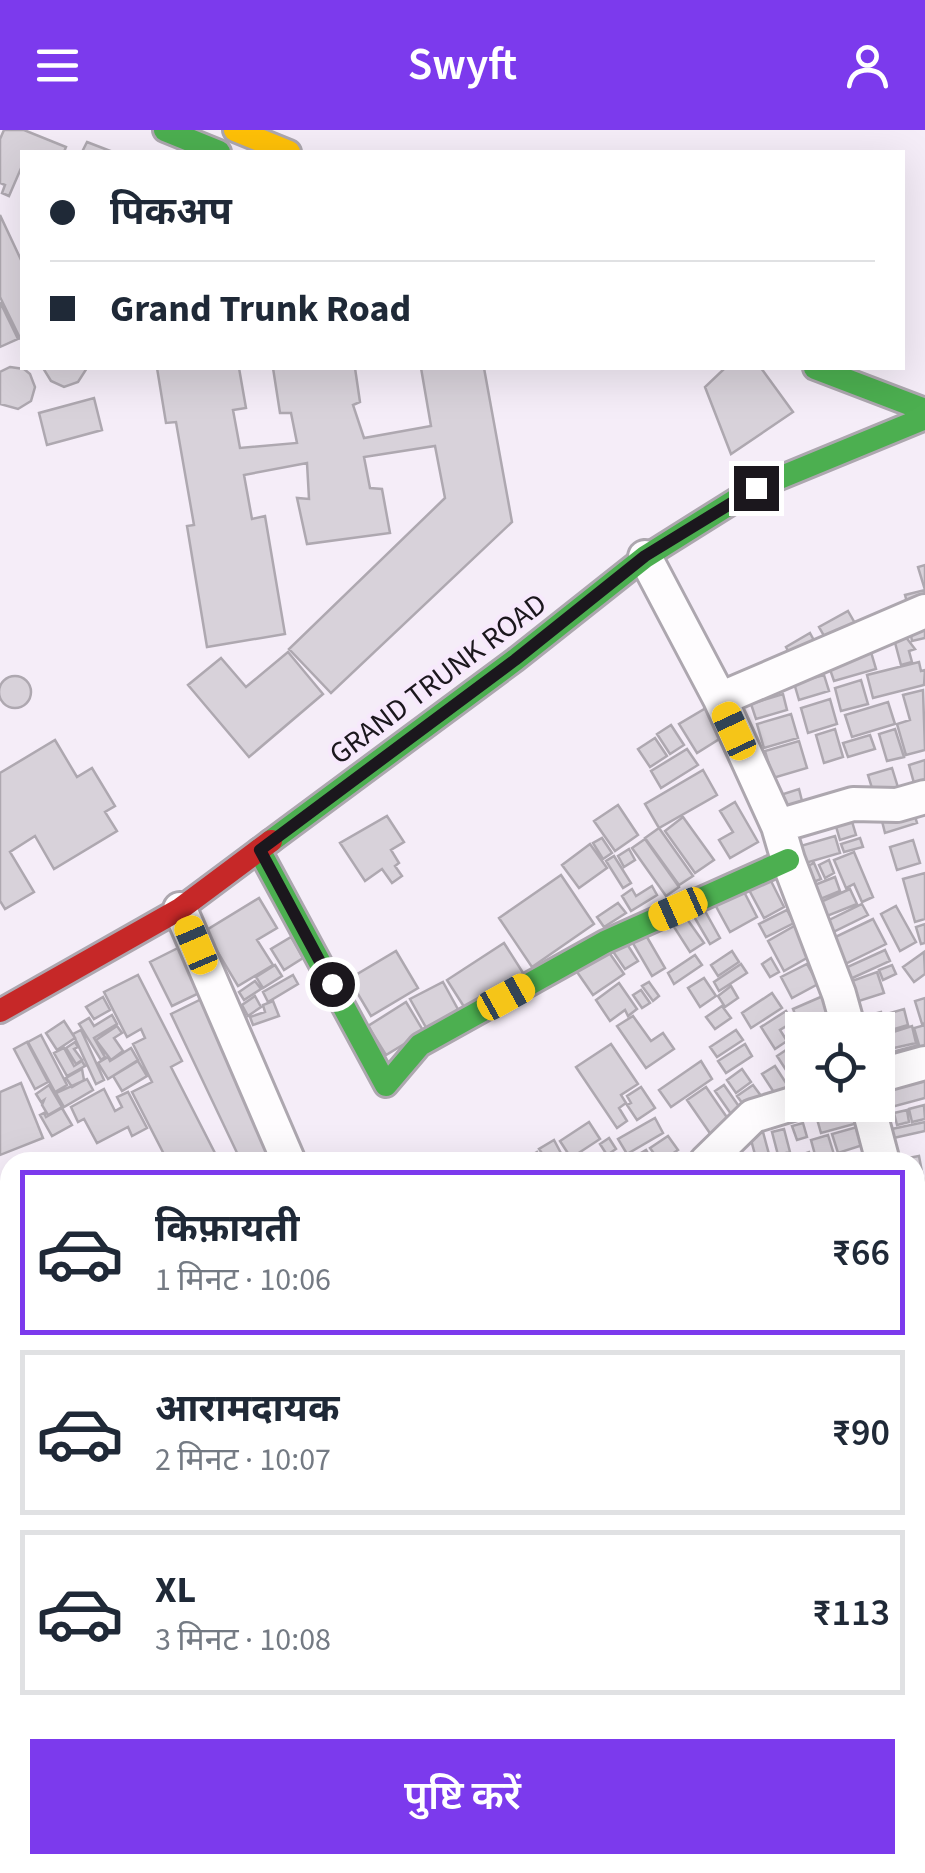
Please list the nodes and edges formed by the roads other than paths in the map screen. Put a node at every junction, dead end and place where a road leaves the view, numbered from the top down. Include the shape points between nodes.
1 (165, 130) edge
2 (234, 130) edge
3 (279, 142) edge
4 (215, 150) edge
5 (820, 370) edge
6 (925, 410) edge
7 (925, 418) edge
8 (645, 556) junction
9 (925, 611) edge
10 (720, 700) junction
11 (925, 797) edge
12 (778, 826) junction
13 (260, 850) junction
14 (788, 860) junction
15 (180, 909) junction
16 (0, 1010) edge
17 (844, 1012) edge
18 (925, 1063) edge
19 (895, 1071) edge
20 (785, 1106) edge
21 (872, 1122) edge
22 (285, 1152) edge
23 (716, 1152) edge
24 (880, 1152) edge

1 - 4 main road
2 - 3 main road
5 - 6 main road
7 - 8 main road, GRAND TRUNK ROAD via 756,488
8 - 10 street
8 - 13 main road, GRAND TRUNK ROAD
9 - 10 street
10 - 12 street
11 - 12 street via 897,805 853,804
12 - 14 street
13 - 14 main road via 386,1085 420,1044 605,942
13 - 15 main road, GRAND TRUNK ROAD
14 - 17 street
15 - 16 main road, GRAND TRUNK ROAD
15 - 22 street
18 - 19 street
20 - 23 street via 753,1116
21 - 24 street

